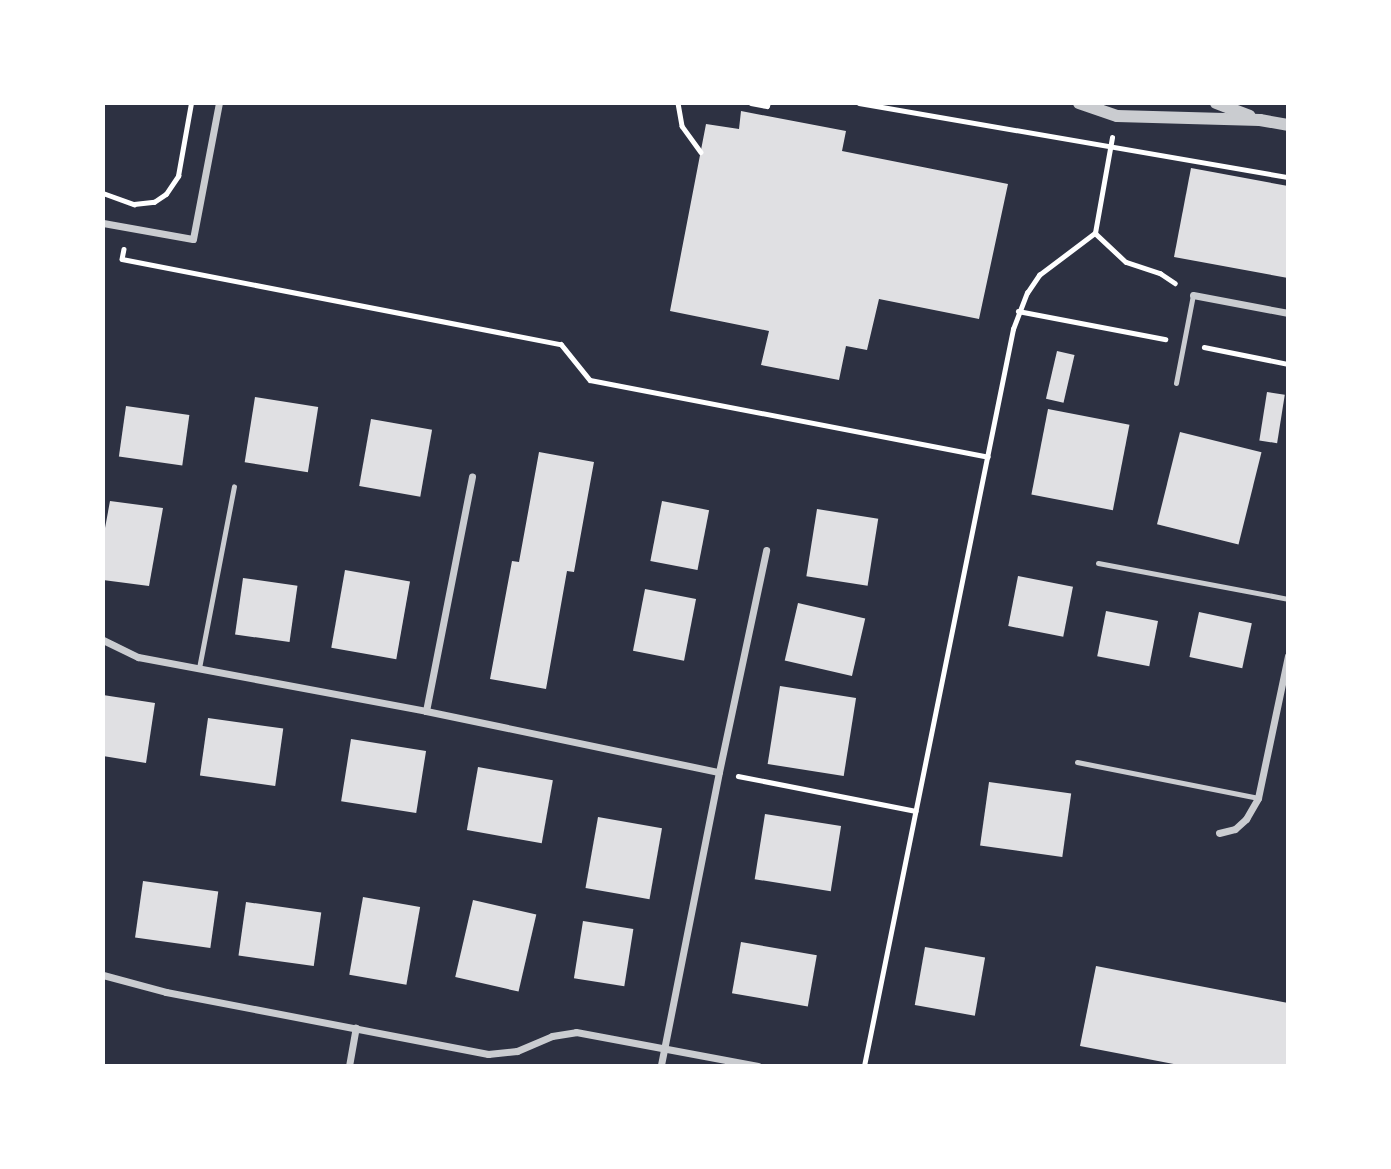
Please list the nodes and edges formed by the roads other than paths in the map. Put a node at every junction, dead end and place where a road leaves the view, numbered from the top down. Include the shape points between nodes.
1 (219, 103) edge
2 (1079, 103) edge
3 (1216, 103) edge
4 (1260, 120) junction
5 (1288, 125) edge
6 (103, 223) edge
7 (1193, 295) joint
8 (1288, 313) edge
9 (1176, 383) dead end
10 (472, 476) dead end
11 (234, 486) dead end
12 (766, 550) dead end
13 (1098, 563) dead end
14 (1288, 599) edge
15 (103, 640) edge
16 (1288, 656) edge
17 (199, 668) junction
18 (426, 711) junction
19 (1077, 762) dead end
20 (719, 772) junction
21 (1258, 798) junction
22 (1219, 833) dead end
23 (103, 975) edge
24 (356, 1028) junction
25 (664, 1048) junction
26 (349, 1066) edge
27 (661, 1066) edge
28 (758, 1066) edge

1 - 6 street via 193,239
2 - 4 street via 1117,116
3 - 4 street
4 - 5 street
7 - 8 street
7 - 9 lane
10 - 18 street
11 - 17 lane
12 - 20 street
13 - 14 lane
15 - 17 street via 138,657
16 - 21 street
17 - 18 street
18 - 20 street
19 - 21 lane
20 - 25 street
21 - 22 street via 1235,829
23 - 24 street via 166,992
24 - 25 street via 488,1054 517,1051 552,1036 576,1032
24 - 26 street
25 - 27 street
25 - 28 street

